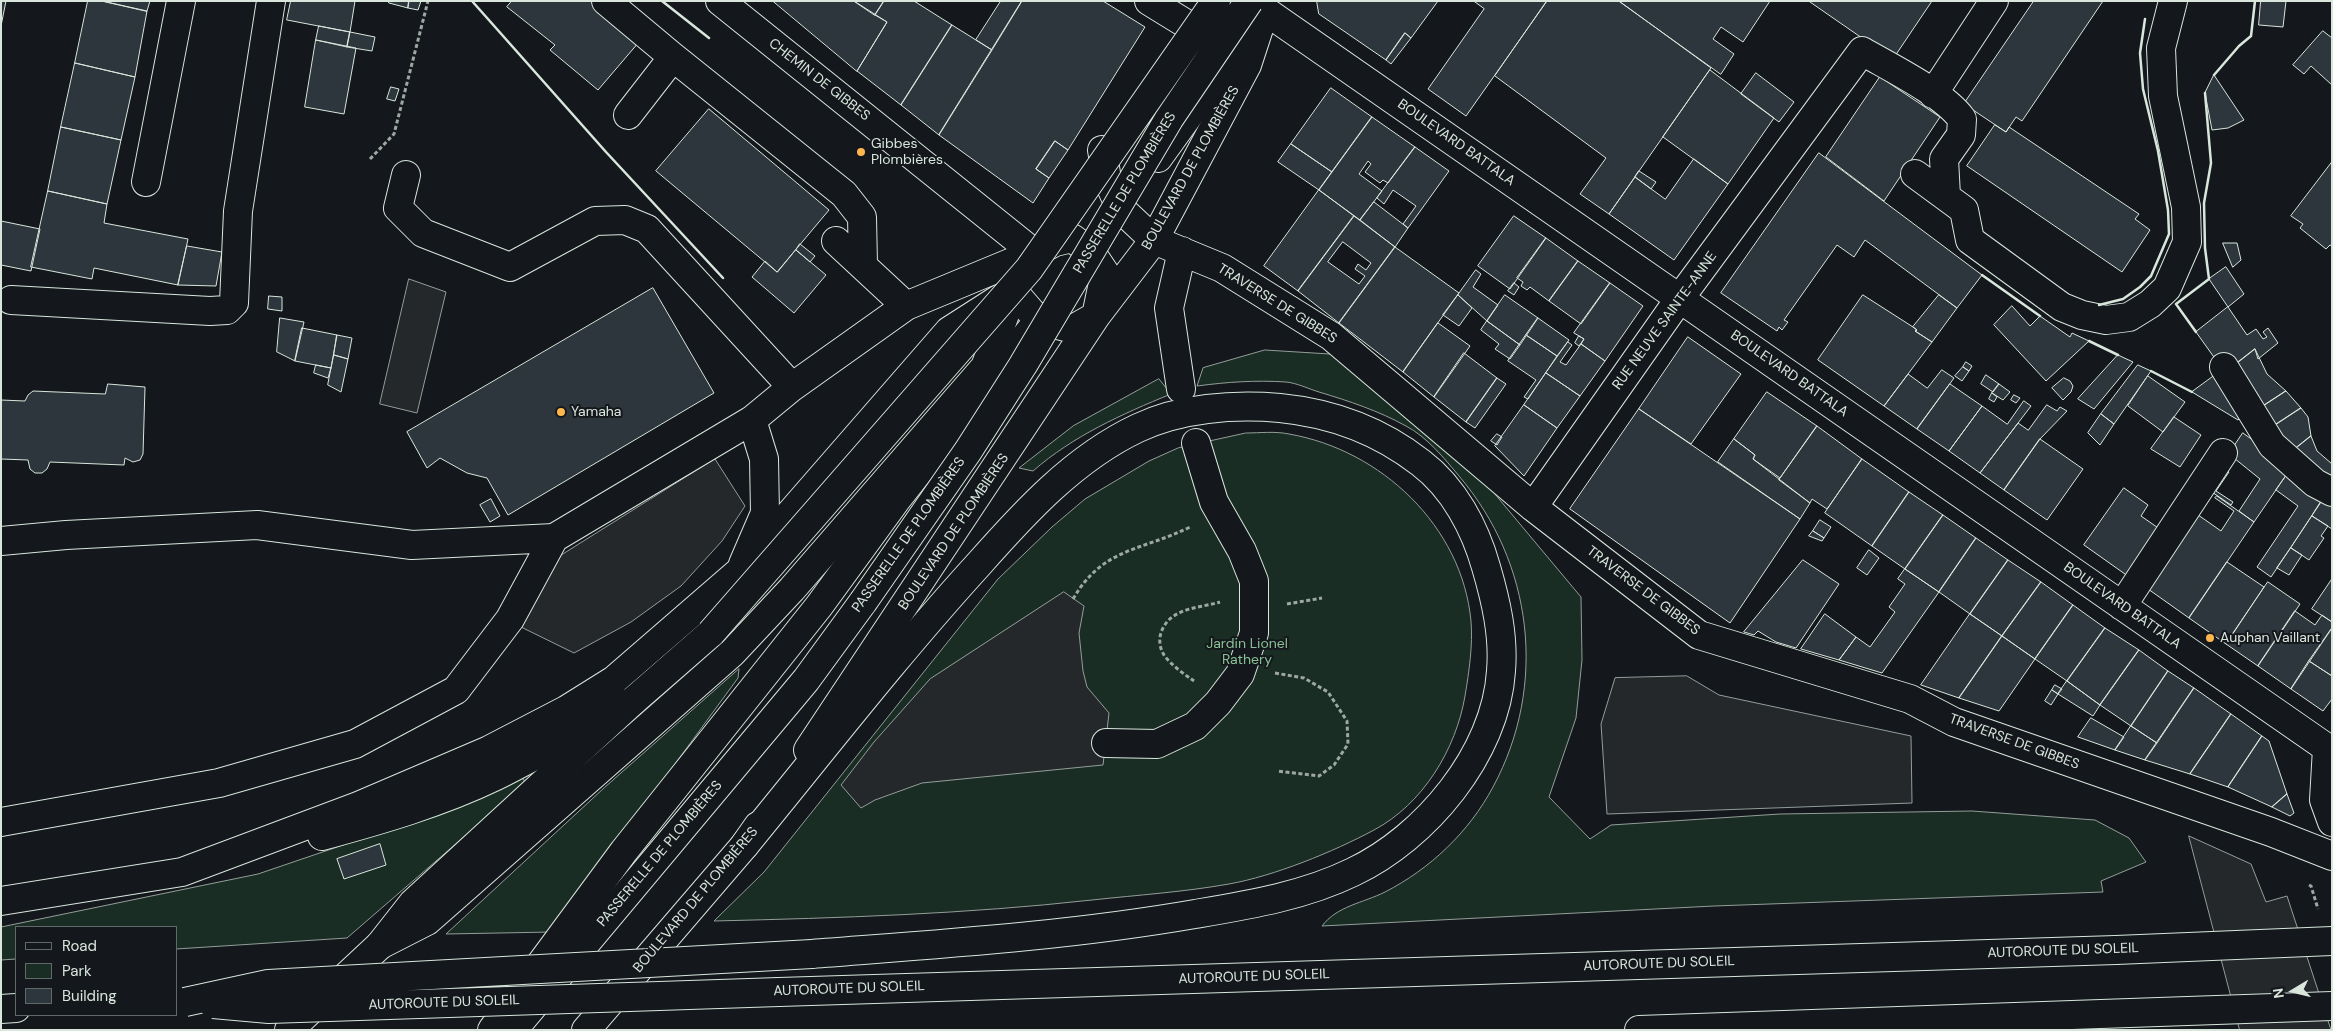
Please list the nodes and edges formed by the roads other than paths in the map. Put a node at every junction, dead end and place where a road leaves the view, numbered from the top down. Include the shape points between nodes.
1 (181, 1) edge
2 (272, 1) edge
3 (606, 1) edge
4 (720, 1) edge
5 (1149, 1) edge
6 (1204, 1) edge
7 (1216, 1) edge
8 (1994, 1) edge
9 (2173, 1) edge
10 (1259, 4) edge
11 (1188, 25) junction
12 (673, 57) junction
13 (1934, 94) junction
14 (628, 115) dead end
15 (1102, 150) junction
16 (1915, 174) dead end
17 (406, 175) dead end
18 (146, 182) dead end
19 (1946, 196) junction
20 (1121, 209) junction
21 (1154, 240) junction
22 (836, 241) dead end
23 (1182, 251) junction
24 (1091, 252) junction
25 (1034, 253) junction
26 (863, 264) junction
27 (1013, 290) junction
28 (1680, 298) junction
29 (11, 300) dead end
30 (906, 306) junction
31 (1096, 316) junction
32 (1038, 320) junction
33 (2224, 367) dead end
34 (792, 387) junction
35 (1181, 389) dead end
36 (752, 420) junction
37 (1196, 443) dead end
38 (2223, 454) dead end
39 (2332, 492) edge
40 (1533, 507) junction
41 (554, 538) junction
42 (1, 541) edge
43 (741, 570) junction
44 (2122, 606) junction
45 (633, 701) junction
46 (1106, 743) dead end
47 (2329, 745) edge
48 (1, 822) edge
49 (2332, 822) edge
50 (744, 846) junction
51 (2332, 856) edge
52 (182, 872) junction
53 (1, 901) edge
54 (2332, 941) edge
55 (380, 945) junction
56 (181, 1002) edge
57 (2332, 1006) edge
58 (15, 1008) edge
59 (1, 1009) edge
60 (289, 1030) edge
61 (492, 1030) edge
62 (514, 1030) edge
63 (586, 1030) edge
64 (1639, 1030) edge

1 - 18 main road
2 - 29 main road via 238,211 234,303 227,310 210,311
3 - 12 main road
4 - 25 main road, CHEMIN DE GIBBES
5 - 11 main road
6 - 11 main road
7 - 45 main road, PASSERELLE DE PLOMBIÈRES, bridge via 1029,269 711,633
8 - 13 main road
9 - 19 main road via 2161,48 2163,96 2186,207 2187,242 2167,288 2150,304 2129,317 2106,320 2062,307 1970,240 1964,210
10 - 20 main road
10 - 21 main road, BOULEVARD DE PLOMBIÈRES via 1248,65
10 - 28 main road, BOULEVARD BATTALA
10 - 62 main road, PASSERELLE DE PLOMBIÈRES, bridge via 1169,119 998,404 863,602 806,680
11 - 15 main road
12 - 14 main road
12 - 26 main road via 844,194 862,217
13 - 19 main road via 1962,118 1961,135 1944,159
13 - 28 main road, RUE NEUVE SAINTE-ANNE via 1862,51
15 - 20 main road, TRAVERSE DE GIBBES via 1108,180
15 - 25 main road
16 - 19 main road
17 - 34 main road via 398,208 423,233 510,267 595,221 625,220 648,229
20 - 21 main road, TRAVERSE DE GIBBES
20 - 24 main road
21 - 23 main road, TRAVERSE DE GIBBES
21 - 31 main road, BOULEVARD DE PLOMBIÈRES
22 - 26 main road
23 - 35 main road via 1169,308
23 - 40 main road, TRAVERSE DE GIBBES via 1222,268 1331,336
24 - 25 main road via 1072,238 1055,242
24 - 31 main road via 1105,273
24 - 32 main road
25 - 27 main road
25 - 30 main road
26 - 30 main road
27 - 32 main road
27 - 43 main road via 949,331
27 - 55 main road via 985,367 792,590 732,653 427,921
28 - 40 main road, RUE NEUVE SAINTE-ANNE
28 - 44 main road, BOULEVARD BATTALA
30 - 34 main road
31 - 32 main road via 1073,329
31 - 50 main road, BOULEVARD DE PLOMBIÈRES
32 - 61 main road via 624,851
33 - 39 main road via 2272,445 2315,483
34 - 36 main road
36 - 41 main road
36 - 43 main road via 764,459 765,513
37 - 46 main road via 1219,513 1242,551 1254,581 1254,633 1240,674 1195,726 1156,744
38 - 44 main road
40 - 51 main road, TRAVERSE DE GIBBES via 1699,635 1910,699 1954,722
41 - 42 main road via 412,545 257,525
41 - 48 main road via 510,620 456,690 355,744 219,783
43 - 52 main road via 614,680 566,710 489,750 358,806
44 - 47 main road, BOULEVARD BATTALA
45 - 52 main road via 495,776 434,802 371,823
45 - 55 main road, PASSERELLE DE PLOMBIÈRES via 413,903
47 - 49 main road via 2324,800
50 - 56 main road, bridge via 902,650 1003,537 1077,466 1140,427 1191,411 1230,408 1263,407 1329,416 1384,439 1425,465 1471,523 1495,596 1501,635 1502,675 1480,745 1457,784 1396,847 1353,872 1309,889 1237,907 1039,936 812,954 268,984
50 - 63 main road, BOULEVARD DE PLOMBIÈRES
52 - 53 main road
54 - 56 main road, AUTOROUTE DU SOLEIL, bridge via 269,1009
55 - 60 main road
57 - 64 main road
58 - 59 main road

